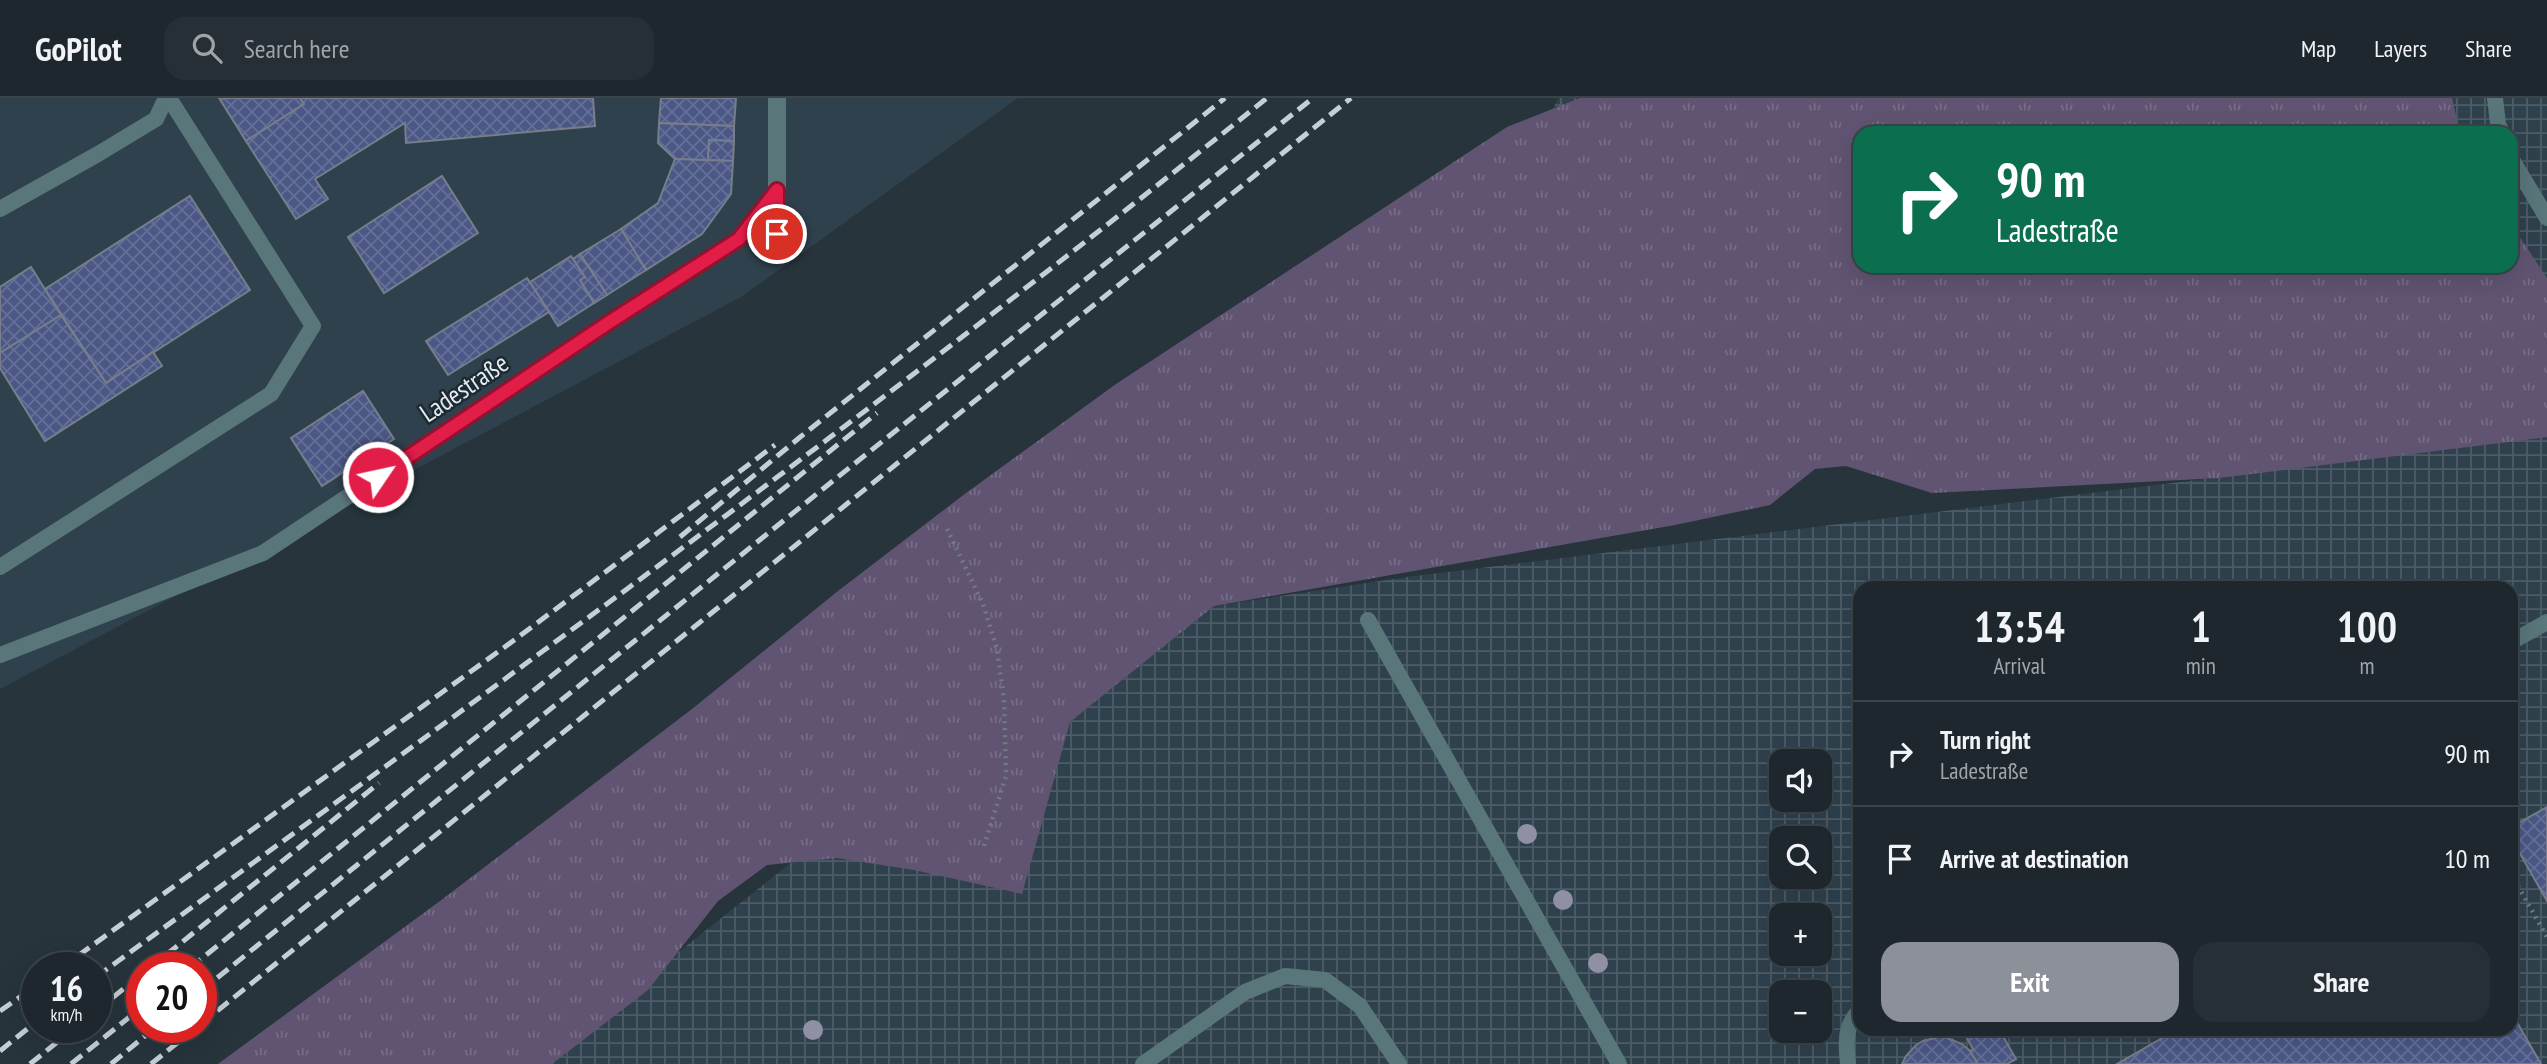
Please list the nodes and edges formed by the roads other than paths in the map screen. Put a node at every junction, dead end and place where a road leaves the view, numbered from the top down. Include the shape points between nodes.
1 (168, 98) edge
2 (777, 98) edge
3 (2495, 98) edge
4 (2499, 126) edge
5 (2518, 170) edge
6 (777, 190) junction
7 (0, 209) edge
8 (2547, 218) edge
9 (777, 234) dead end
10 (0, 567) edge
11 (1368, 620) dead end
12 (2547, 622) edge
13 (2518, 638) edge
14 (0, 655) edge
15 (1853, 1019) edge
16 (1143, 1064) edge
17 (1399, 1064) edge
18 (1619, 1064) edge
19 (1848, 1064) edge

1 - 7 lane via 156,118
1 - 10 lane via 313,326 271,394
2 - 6 street
3 - 4 lane
5 - 8 lane
6 - 9 street
6 - 14 lane, Ladestraße via 739,239 263,553
11 - 18 lane
12 - 13 lane
15 - 19 lane via 1845,1041
16 - 17 lane via 1245,992 1285,976 1325,980 1360,1006

